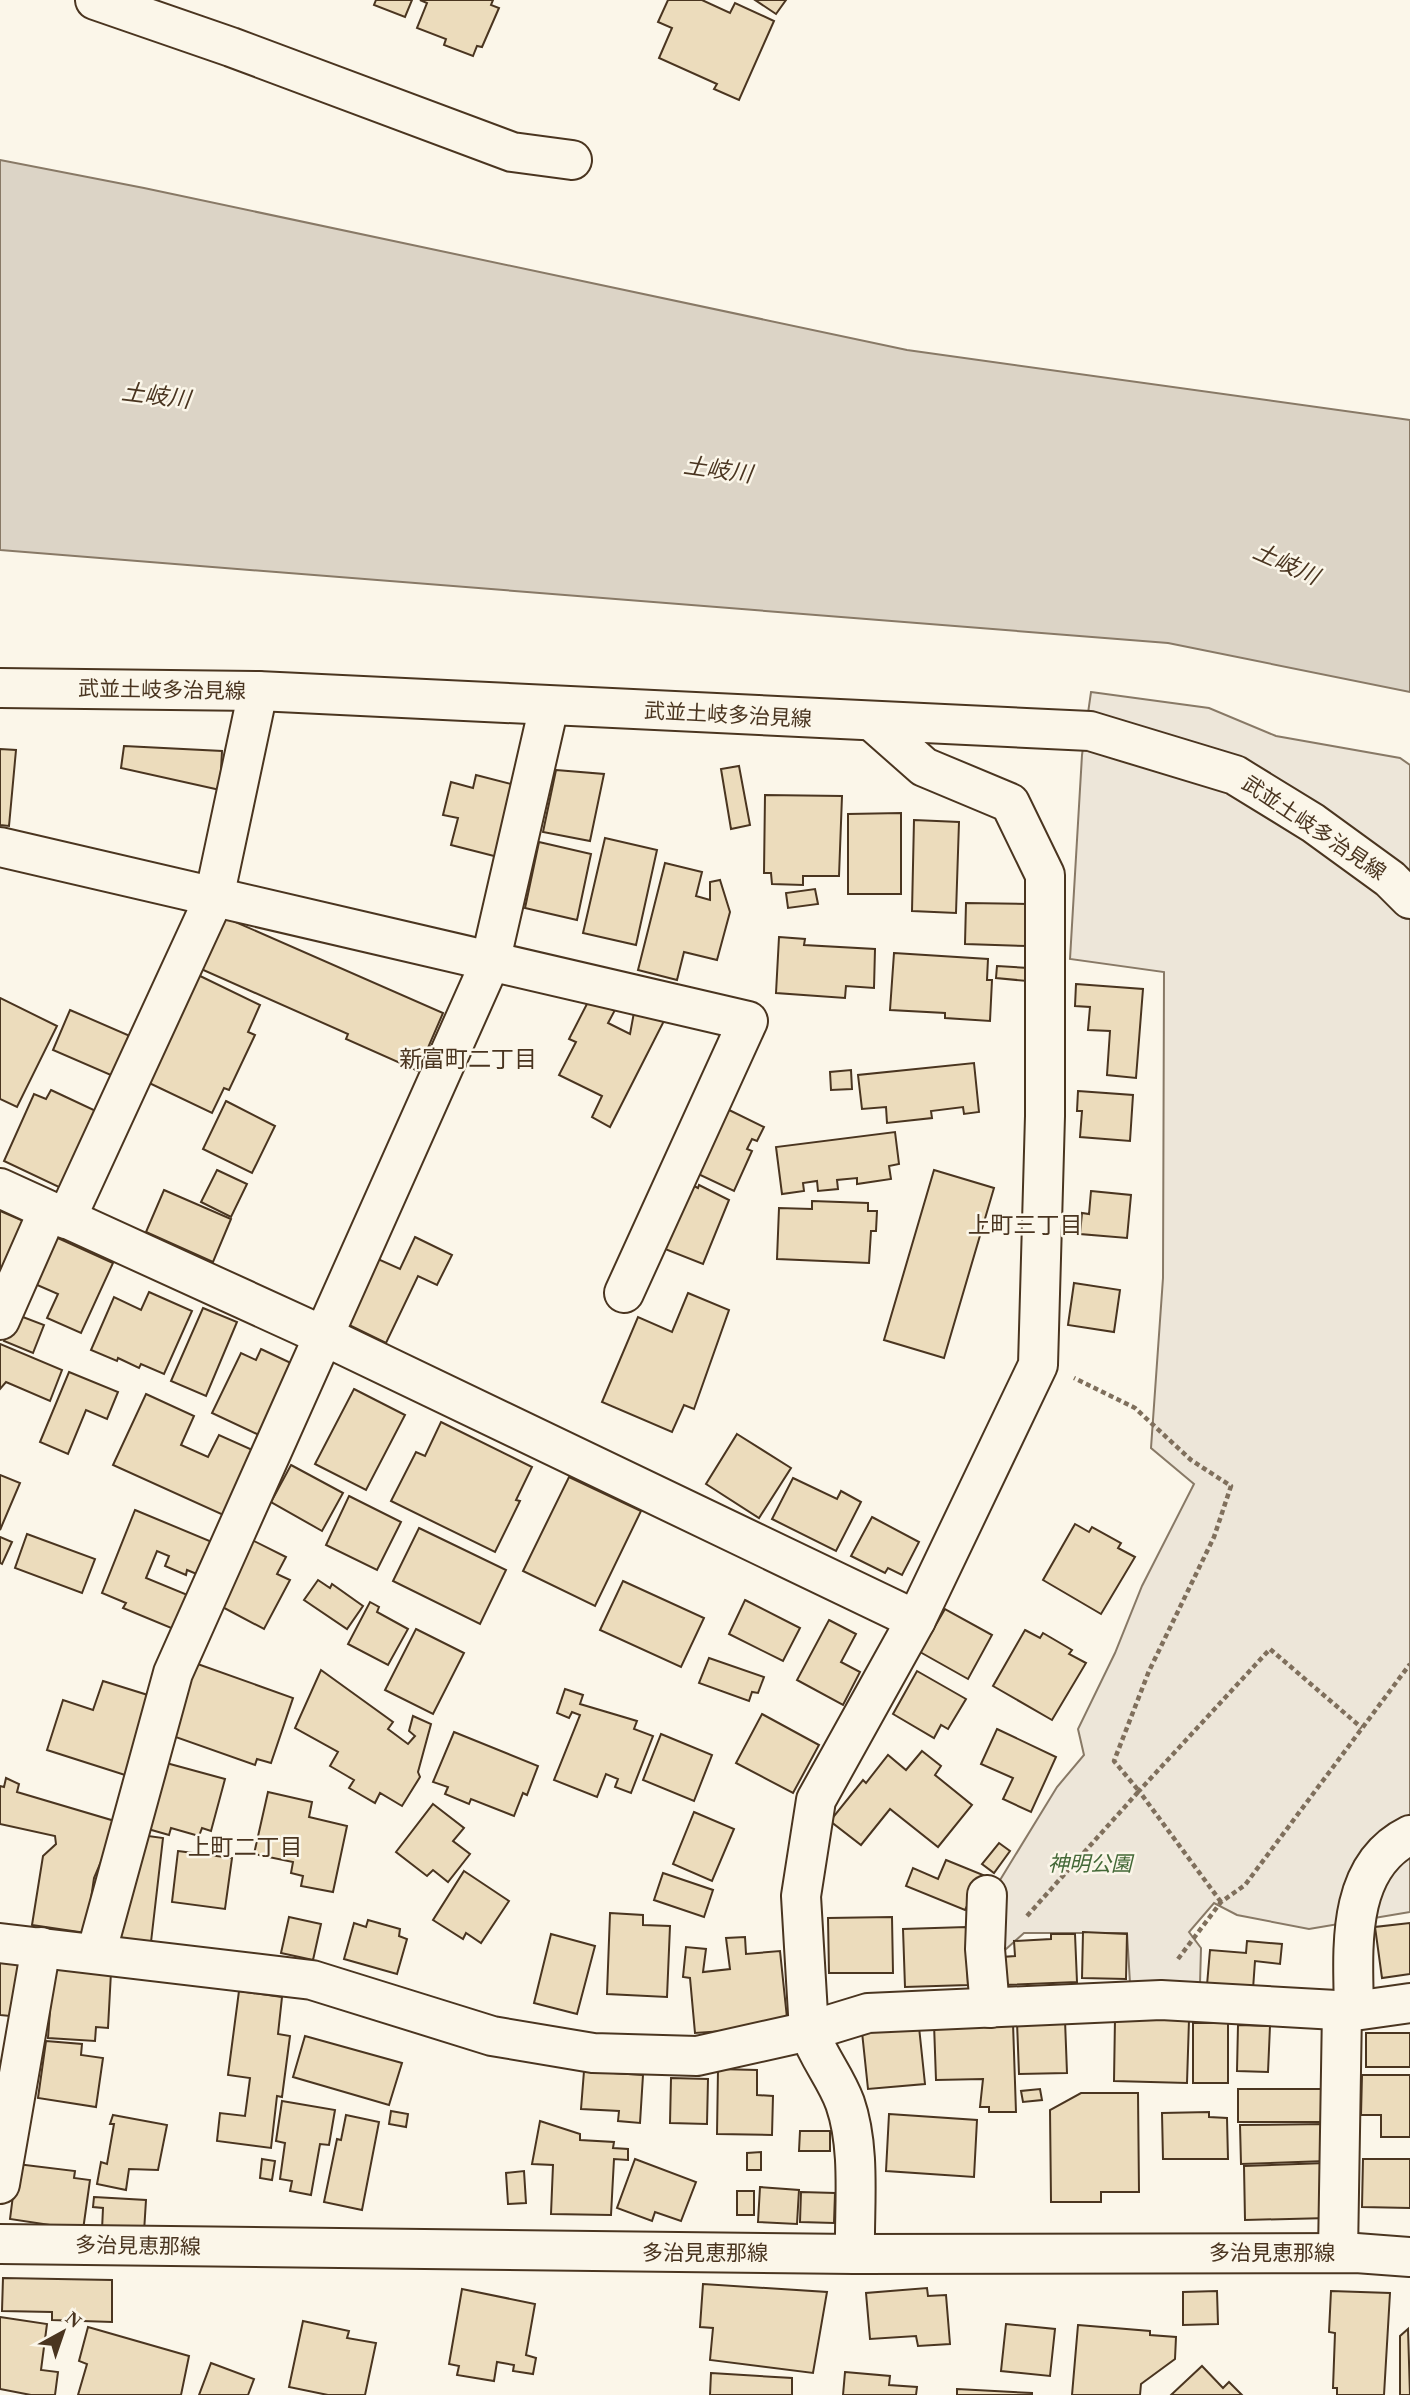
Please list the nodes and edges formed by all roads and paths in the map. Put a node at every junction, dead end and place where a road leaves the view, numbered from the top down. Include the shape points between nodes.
1 (95, 0) edge
2 (572, 160) dead end
3 (0, 688) edge
4 (258, 691) junction
5 (550, 706) junction
6 (873, 722) junction
7 (0, 847) edge
8 (214, 898) junction
9 (1410, 900) edge
10 (491, 963) junction
11 (0, 1188) edge
12 (57, 1215) junction
13 (624, 1293) dead end
14 (0, 1320) edge
15 (324, 1336) junction
16 (1038, 1364) junction
17 (916, 1620) junction
18 (1410, 1664) edge
19 (1362, 1728) junction
20 (1139, 1791) junction
21 (1410, 1835) edge
22 (986, 1895) dead end
23 (1221, 1902) junction
24 (0, 1943) edge
25 (41, 1947) junction
26 (985, 1949) junction
27 (96, 1954) junction
28 (1173, 2001) junction
29 (1410, 2003) edge
30 (990, 2008) junction
31 (1348, 2010) junction
32 (809, 2031) junction
33 (0, 2184) edge
34 (0, 2244) edge
35 (1338, 2253) junction
36 (855, 2254) junction
37 (1410, 2257) edge

1 - 2 street via 512,152
3 - 4 street, 武並土岐多治見線
4 - 5 street, 武並土岐多治見線
4 - 8 street
5 - 6 street, 武並土岐多治見線
5 - 10 street
6 - 9 street, 武並土岐多治見線 via 1090,731 1235,775 1313,823 1390,879
6 - 16 street via 923,767 1010,803 1045,875
7 - 8 street
8 - 10 street
8 - 12 street
10 - 13 street via 748,1021
10 - 15 street
11 - 12 street
12 - 14 street
12 - 15 street
15 - 17 street
15 - 27 street via 173,1673
16 - 17 street
16 - 20 path via 1135,1408 1191,1460 1231,1486 1214,1537 1149,1671 1114,1761
17 - 32 street via 816,1800 801,1896
18 - 19 path
19 - 20 path via 1270,1649
19 - 23 path via 1245,1885
20 - 23 path
20 - 26 path via 1015,1929
21 - 31 street via 1377,1861 1358,1901
22 - 26 street
23 - 28 path via 1175,1962
24 - 25 street
25 - 27 street
25 - 33 street
26 - 30 street
27 - 32 street via 312,1980 492,2036 593,2053 697,2056
28 - 30 street
28 - 31 street
29 - 31 street
30 - 32 street via 868,2012
31 - 35 street
32 - 36 street via 845,2103 853,2148
34 - 36 street, 多治見恵那線
35 - 36 street, 多治見恵那線
35 - 37 street, 多治見恵那線

